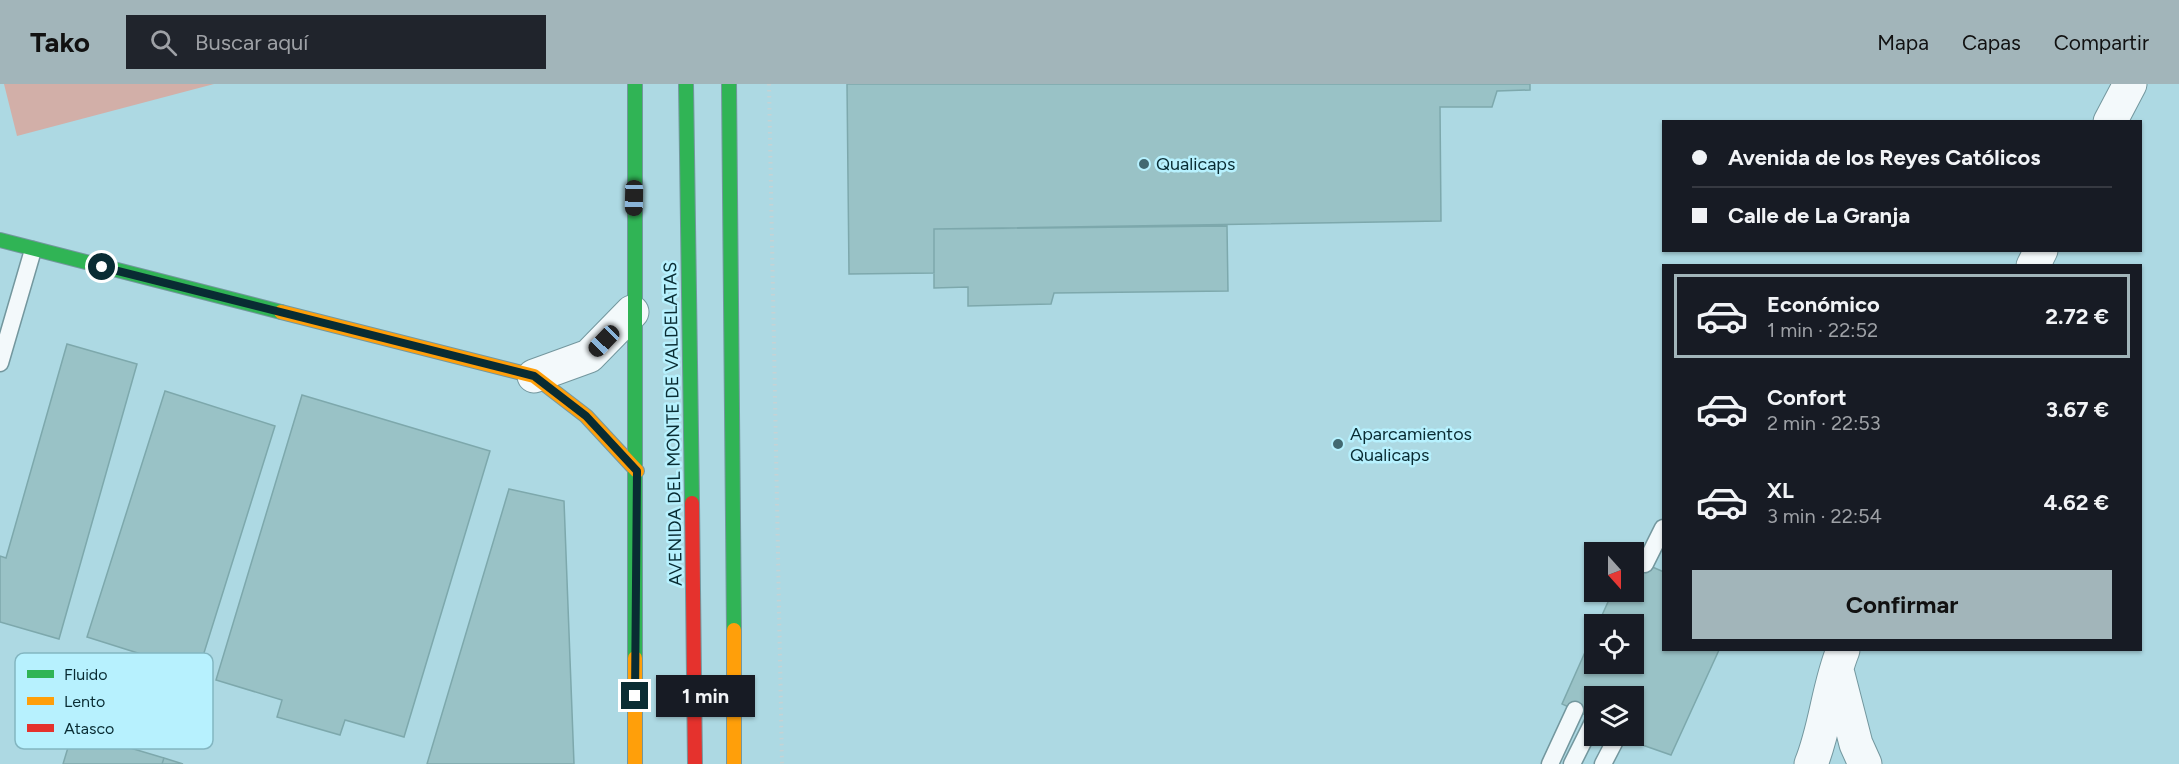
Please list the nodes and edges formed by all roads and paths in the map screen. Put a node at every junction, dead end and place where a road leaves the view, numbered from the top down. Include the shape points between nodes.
1 (635, 84) edge
2 (686, 84) edge
3 (729, 84) edge
4 (769, 84) edge
5 (2130, 84) edge
6 (2111, 120) edge
7 (0, 240) edge
8 (33, 250) junction
9 (632, 312) junction
10 (0, 363) edge
11 (534, 376) junction
12 (637, 471) junction
13 (1662, 530) edge
14 (1645, 564) dead end
15 (1840, 658) edge
16 (1575, 710) dead end
17 (1584, 740) edge
18 (1612, 746) edge
19 (635, 764) edge
20 (695, 764) edge
21 (735, 764) edge
22 (782, 764) edge
23 (1550, 764) edge
24 (1572, 764) edge
25 (1603, 764) edge
26 (1811, 764) edge
27 (1865, 764) edge

1 - 9 street
2 - 20 street, AVENIDA DEL MONTE DE VALDELATAS
3 - 21 street
4 - 22 path
5 - 6 street
7 - 8 street
8 - 10 lane
8 - 11 street
9 - 11 street via 589,356
9 - 12 street
11 - 12 street via 586,416
12 - 19 street
13 - 14 lane
15 - 26 street
15 - 27 street via 1856,744
16 - 23 lane
17 - 24 lane
18 - 25 lane

